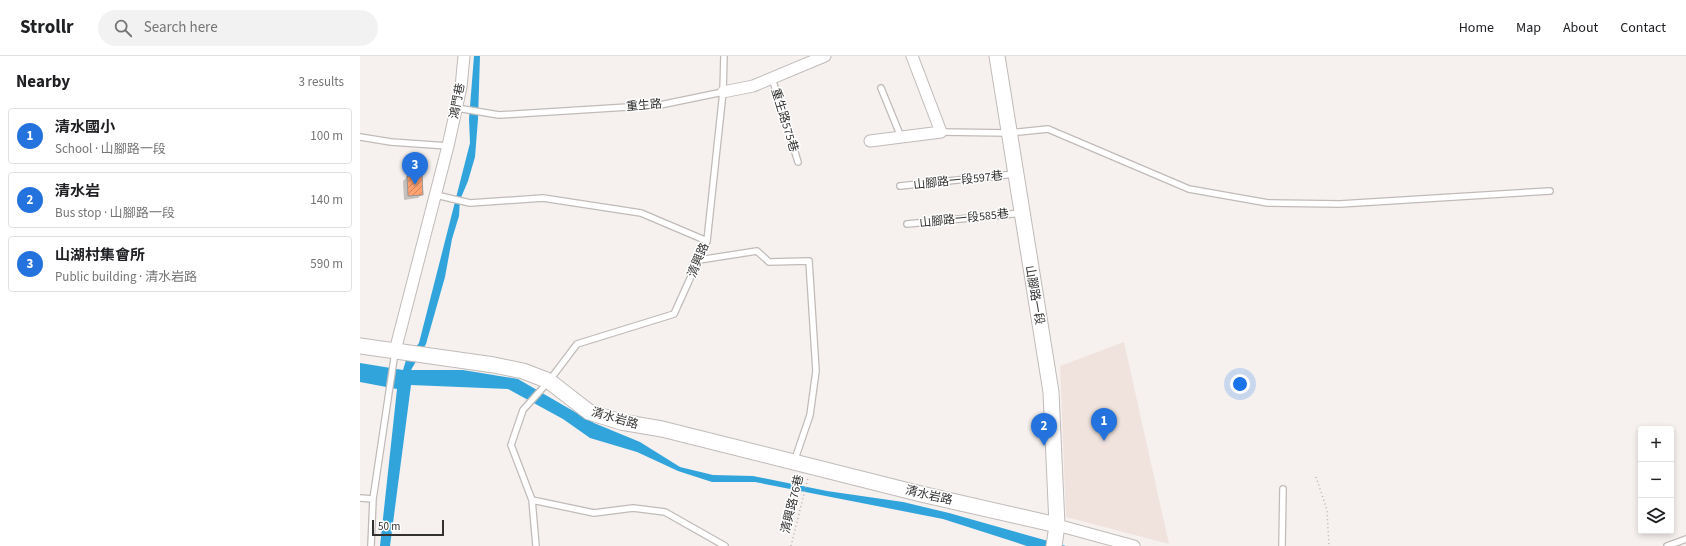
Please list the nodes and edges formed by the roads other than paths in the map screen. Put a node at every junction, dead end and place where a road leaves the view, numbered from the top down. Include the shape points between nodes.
1 (464, 56) edge
2 (724, 56) edge
3 (825, 56) edge
4 (912, 56) edge
5 (997, 56) edge
6 (772, 78) junction
7 (881, 88) dead end
8 (724, 92) junction
9 (456, 108) junction
10 (941, 132) junction
11 (1009, 133) junction
12 (360, 137) edge
13 (901, 137) junction
14 (870, 142) dead end
15 (448, 146) junction
16 (798, 162) dead end
17 (1016, 174) junction
18 (900, 186) dead end
19 (1550, 191) dead end
20 (436, 195) junction
21 (1022, 213) junction
22 (907, 224) dead end
23 (707, 241) junction
24 (699, 260) junction
25 (360, 346) edge
26 (395, 351) junction
27 (549, 381) junction
28 (794, 462) junction
29 (1283, 489) dead end
30 (360, 498) edge
31 (372, 499) junction
32 (532, 500) junction
33 (1055, 536) edge
34 (1686, 539) edge
35 (371, 546) edge
36 (536, 546) edge
37 (725, 546) edge
38 (1134, 546) edge
39 (1282, 546) edge
40 (1667, 546) edge

1 - 9 street, 鴻門巷
2 - 8 lane, 清興路
3 - 6 street, 重生路
4 - 10 street
5 - 11 street, 山腳路一段
6 - 8 street, 重生路 via 753,86
6 - 16 lane, 重生路575巷
7 - 13 lane
8 - 9 lane, 重生路 via 660,105 499,115
8 - 23 lane, 清興路
9 - 15 street, 鴻門巷
10 - 11 lane
10 - 13 street
11 - 17 street, 山腳路一段
11 - 19 lane via 1048,129 1189,189 1268,204 1340,204
12 - 15 lane
13 - 14 street
15 - 20 street
17 - 18 lane, 山腳路一段597巷
17 - 21 street, 山腳路一段
20 - 23 lane via 470,203 543,198 641,213
20 - 26 street
21 - 22 lane, 山腳路一段585巷
21 - 33 street, 山腳路一段 via 1051,392
23 - 24 lane, 清興路
24 - 27 lane, 清興路 via 674,314 577,344
24 - 28 lane via 757,251 769,262 809,261 816,371 810,414
25 - 26 street, 清水岩路
26 - 27 street, 清水岩路 via 494,365 523,371
26 - 31 lane
27 - 28 street, 清水岩路 via 589,412 621,422 662,429
27 - 32 lane, 清興路 via 523,410 512,445
28 - 33 street, 清水岩路 via 921,494
29 - 39 lane
30 - 31 lane
31 - 35 lane
32 - 36 lane
32 - 37 lane via 594,513 633,508 665,512
33 - 38 street, 清水岩路
34 - 40 lane

